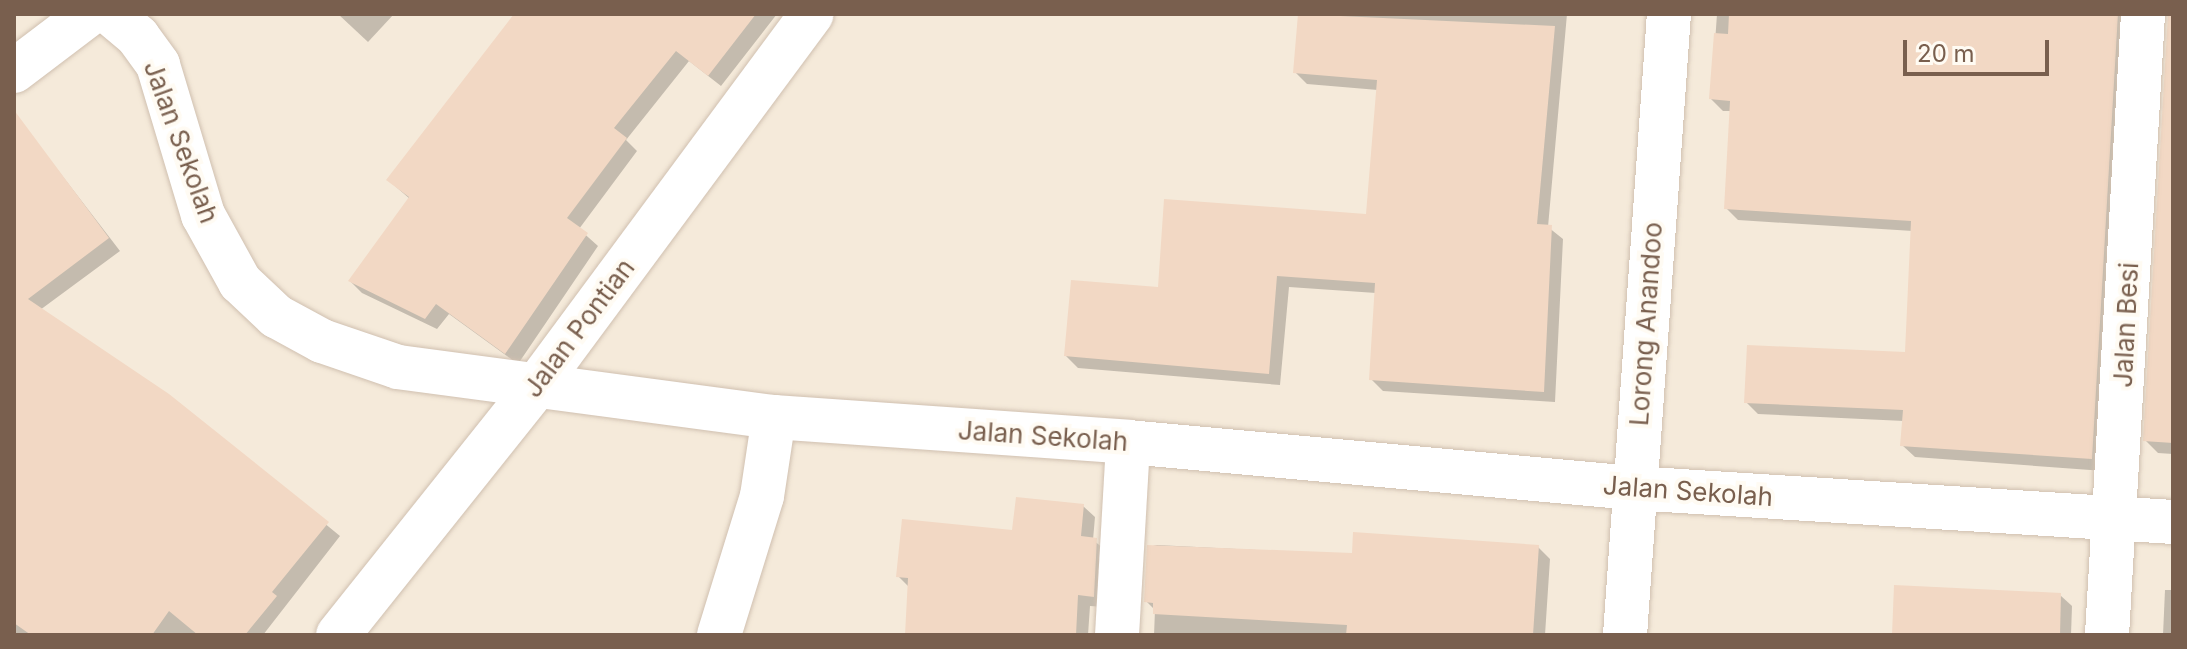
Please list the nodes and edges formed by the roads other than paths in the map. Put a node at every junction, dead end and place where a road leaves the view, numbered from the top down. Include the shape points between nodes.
1 (89, 14) edge
2 (111, 14) edge
3 (812, 14) edge
4 (1669, 14) edge
5 (2143, 14) edge
6 (14, 71) edge
7 (535, 388) junction
8 (774, 417) junction
9 (1128, 442) junction
10 (1633, 488) junction
11 (2115, 518) junction
12 (2173, 522) edge
13 (338, 635) edge
14 (719, 635) edge
15 (1117, 635) edge
16 (1625, 635) edge
17 (2107, 635) edge

1 - 6 street
2 - 7 street, Jalan Sekolah via 138,37 158,65 203,215 240,282 276,316 322,341 398,367
3 - 7 street, Jalan Pontian
4 - 10 street, Lorong Anandoo
5 - 11 street, Jalan Besi
7 - 8 street, Jalan Sekolah
7 - 13 street, Jalan Pontian
8 - 9 street, Jalan Sekolah
8 - 14 street via 762,496
9 - 10 street, Jalan Sekolah
9 - 15 street
10 - 11 street, Jalan Sekolah
10 - 16 street, Lorong Anandoo
11 - 12 street, Jalan Sekolah
11 - 17 street, Jalan Besi

